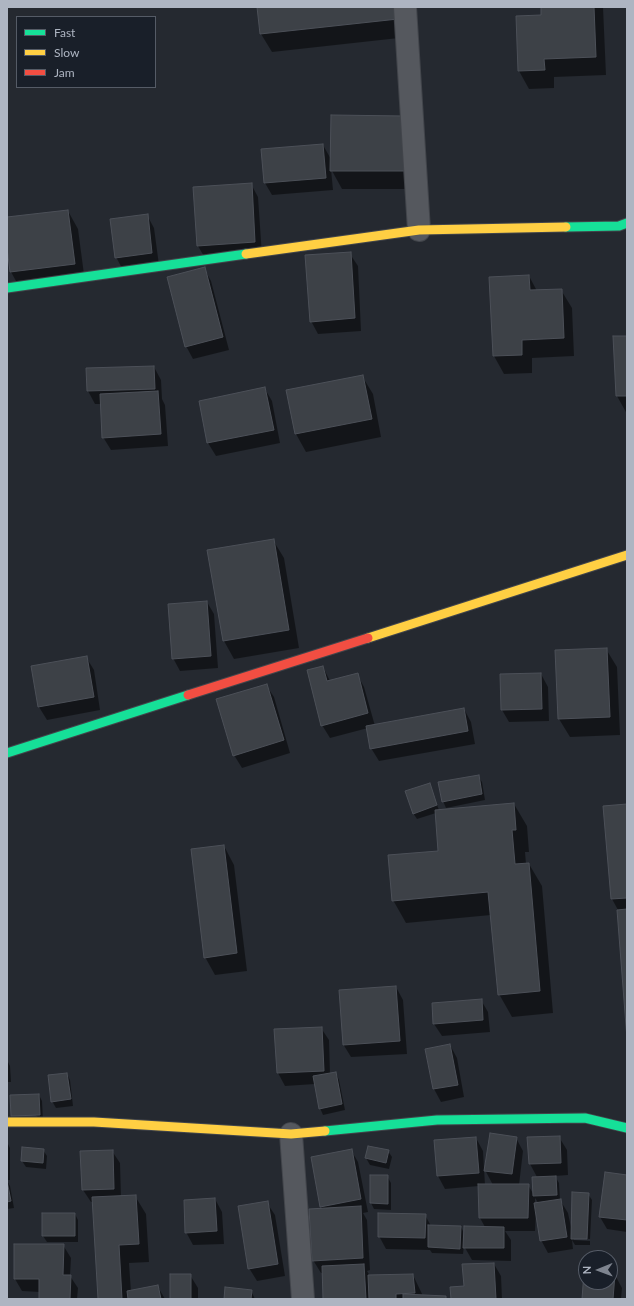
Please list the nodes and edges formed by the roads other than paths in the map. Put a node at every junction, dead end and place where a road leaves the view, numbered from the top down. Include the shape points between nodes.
1 (405, 7) edge
2 (627, 223) edge
3 (418, 230) junction
4 (7, 288) edge
5 (627, 554) edge
6 (7, 753) edge
7 (7, 1122) edge
8 (627, 1128) edge
9 (291, 1134) junction
10 (303, 1299) edge

1 - 3 street
2 - 3 street via 619,226
3 - 4 street
5 - 6 street
7 - 9 street via 94,1122
8 - 9 street via 584,1118 437,1120
9 - 10 street

